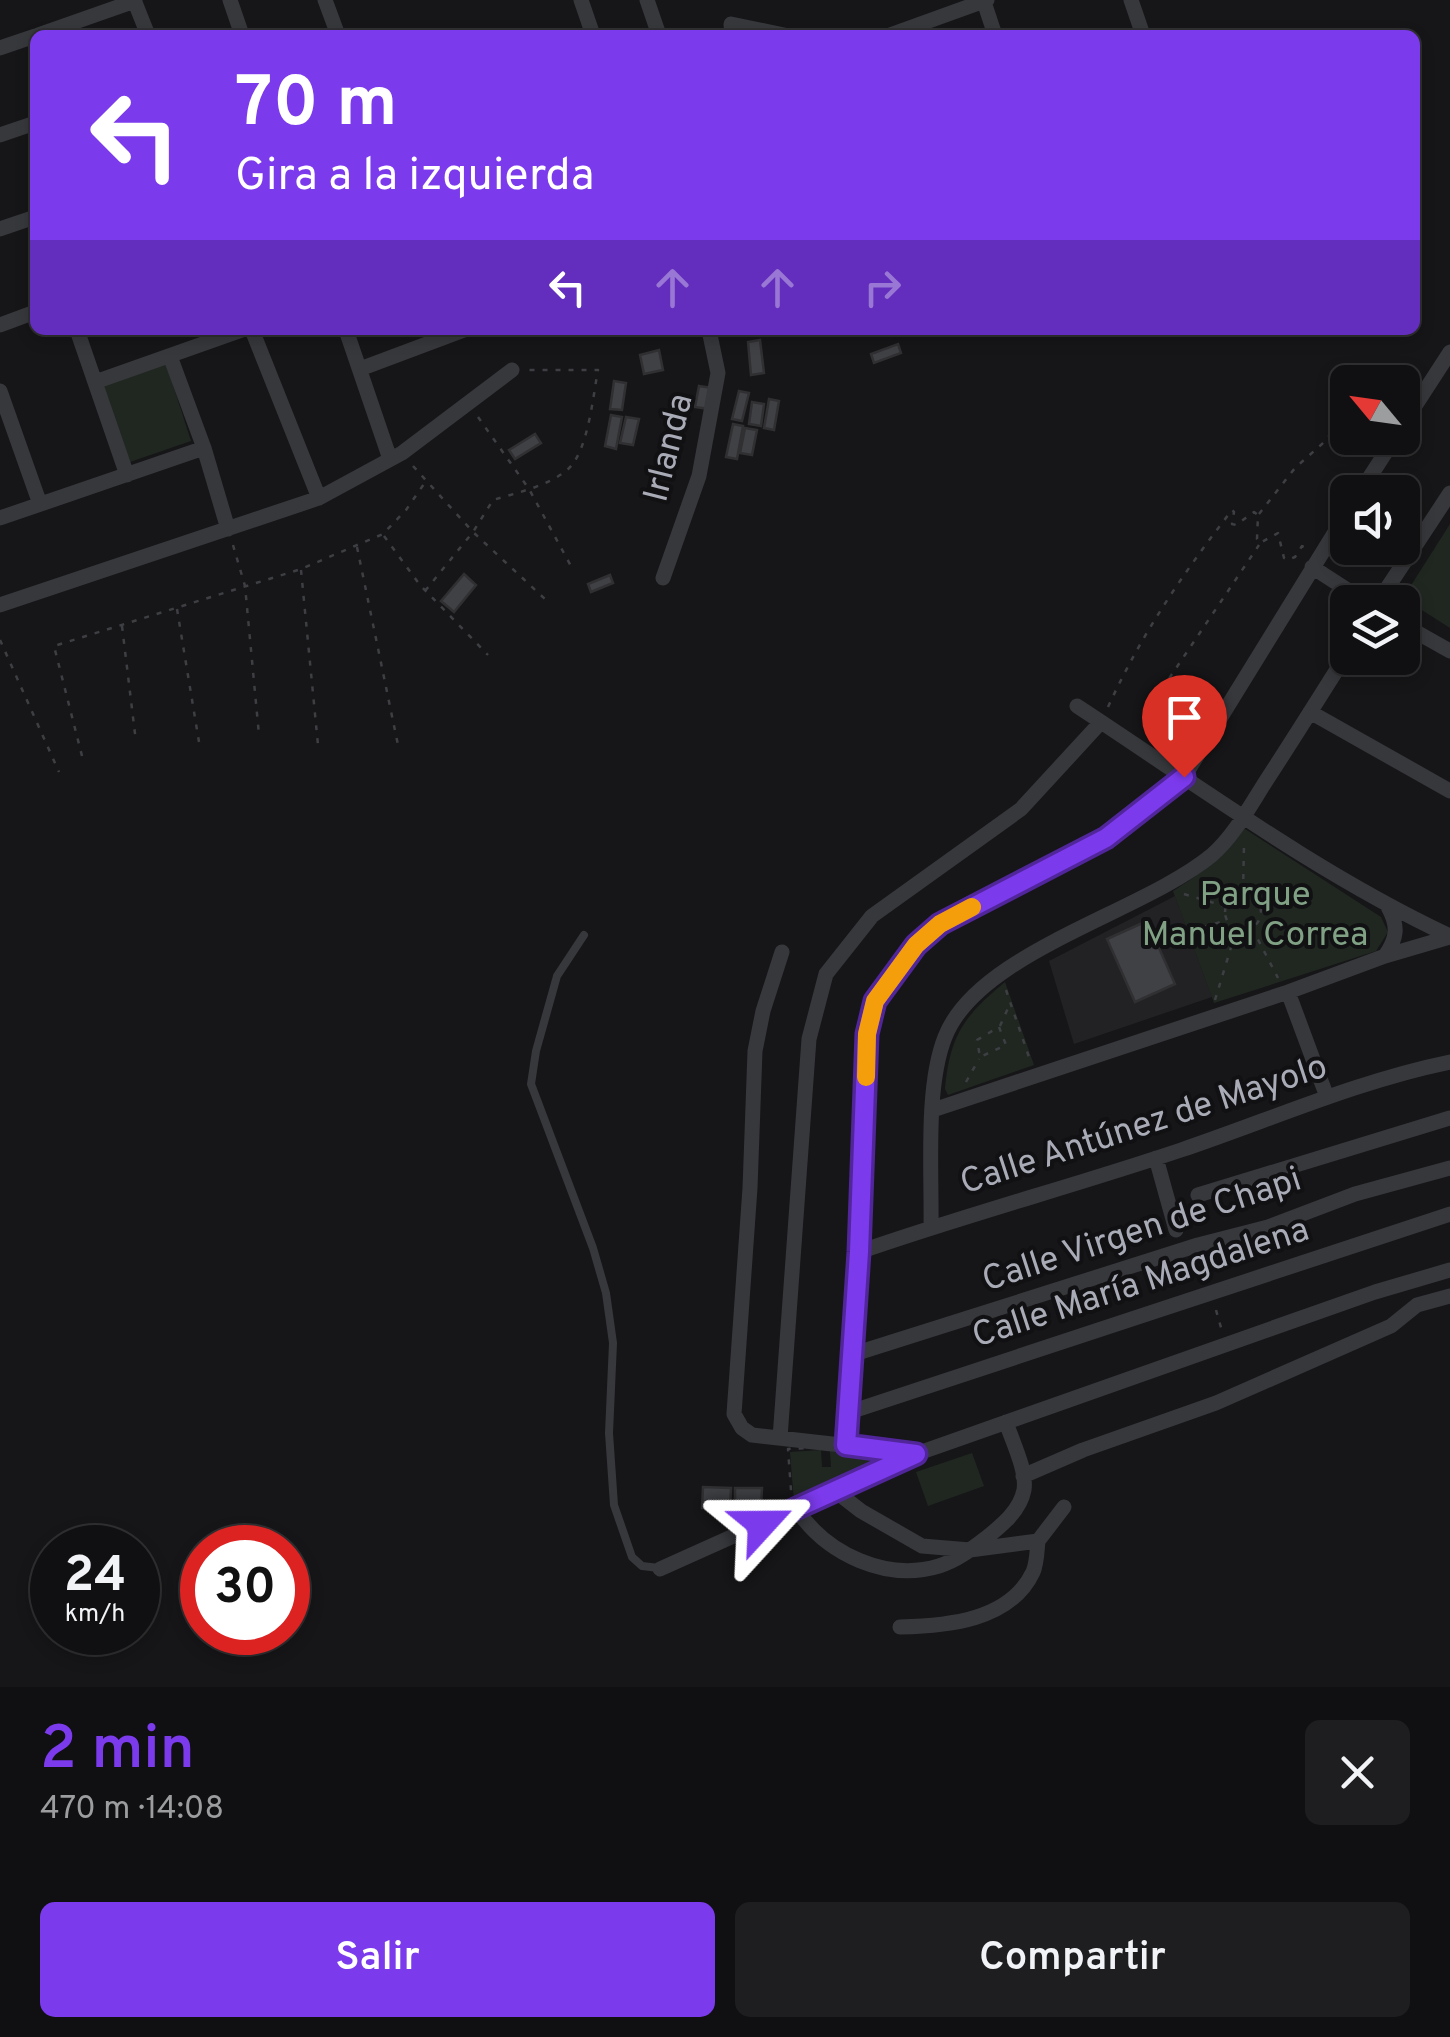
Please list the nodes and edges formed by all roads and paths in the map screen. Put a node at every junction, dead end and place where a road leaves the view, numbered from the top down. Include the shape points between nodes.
1 (230, 0) edge
2 (325, 0) edge
3 (581, 0) edge
4 (647, 0) edge
5 (1131, 0) edge
6 (134, 1) edge
7 (985, 1) edge
8 (53, 30) edge
9 (146, 30) edge
10 (240, 30) edge
11 (336, 30) edge
12 (591, 30) edge
13 (658, 30) edge
14 (904, 30) edge
15 (994, 30) edge
16 (1142, 30) edge
17 (30, 38) edge
18 (0, 48) edge
19 (30, 125) edge
20 (0, 135) edge
21 (30, 219) edge
22 (0, 229) edge
23 (30, 314) edge
24 (0, 325) edge
25 (78, 335) edge
26 (228, 335) edge
27 (254, 335) edge
28 (348, 335) edge
29 (451, 335) edge
30 (710, 335) edge
31 (1450, 352) edge
32 (170, 356) junction
33 (360, 369) junction
34 (512, 370) joint
35 (95, 382) junction
36 (0, 391) edge
37 (1420, 398) edge
38 (467, 406) junction
39 (1330, 433) edge
40 (204, 448) junction
41 (396, 456) junction
42 (127, 475) junction
43 (426, 481) junction
44 (528, 489) junction
45 (1450, 493) edge
46 (318, 498) junction
47 (40, 504) junction
48 (1258, 515) junction
49 (0, 518) edge
50 (228, 529) junction
51 (473, 532) junction
52 (383, 534) junction
53 (1330, 539) edge
54 (1260, 543) junction
55 (356, 545) junction
56 (1302, 546) dead end
57 (1312, 567) junction
58 (572, 568) dead end
59 (301, 569) junction
60 (662, 578) dead end
61 (1340, 585) edge
62 (1389, 585) edge
63 (245, 586) junction
64 (425, 591) junction
65 (546, 600) dead end
66 (0, 605) edge
67 (176, 608) junction
68 (122, 624) junction
69 (1420, 634) edge
70 (0, 640) edge
71 (1450, 651) edge
72 (488, 655) dead end
73 (1333, 675) edge
74 (1162, 689) dead end
75 (1077, 706) dead end
76 (1310, 712) junction
77 (1101, 722) junction
78 (259, 735) dead end
79 (136, 742) dead end
80 (199, 742) dead end
81 (398, 745) dead end
82 (318, 746) dead end
83 (82, 756) dead end
84 (59, 772) dead end
85 (1184, 777) junction
86 (1450, 791) edge
87 (1244, 816) junction
88 (1176, 892) dead end
89 (1243, 894) junction
90 (1226, 906) junction
91 (1388, 907) junction
92 (1227, 920) junction
93 (1252, 928) junction
94 (1237, 930) junction
95 (1190, 931) dead end
96 (584, 935) dead end
97 (1450, 937) edge
98 (782, 952) dead end
99 (1385, 956) junction
100 (1004, 984) dead end
101 (1284, 986) junction
102 (1010, 1003) junction
103 (1208, 1017) junction
104 (1000, 1027) junction
105 (980, 1058) junction
106 (1450, 1062) edge
107 (1031, 1064) dead end
108 (965, 1084) dead end
109 (1327, 1097) junction
110 (933, 1110) junction
111 (1450, 1118) edge
112 (1156, 1158) junction
113 (1450, 1168) edge
114 (1198, 1195) dead end
115 (1450, 1214) edge
116 (932, 1226) junction
117 (1176, 1230) dead end
118 (859, 1252) junction
119 (1450, 1270) edge
120 (1212, 1294) junction
121 (1450, 1296) edge
122 (1226, 1346) junction
123 (854, 1354) junction
124 (850, 1412) junction
125 (1006, 1422) junction
126 (780, 1438) junction
127 (846, 1445) junction
128 (916, 1454) junction
129 (1023, 1476) junction
130 (834, 1490) junction
131 (794, 1507) junction
132 (1064, 1508) dead end
133 (1038, 1541) junction
134 (970, 1550) junction
135 (660, 1568) joint
136 (900, 1627) dead end

1 - 10 street
2 - 11 street
3 - 12 street
4 - 13 street
5 - 16 street
6 - 8 street
6 - 9 street
7 - 14 street
7 - 15 street
17 - 18 street
19 - 20 street
21 - 22 street
23 - 24 street
25 - 35 street
26 - 32 street
27 - 46 street
28 - 33 street
29 - 33 street
30 - 60 street, Irlanda via 718,373 706,442
31 - 37 street
32 - 35 street
32 - 40 street
33 - 41 street
34 - 38 street
34 - 44 path via 598,370 585,436 570,469
35 - 42 street
36 - 47 street
38 - 41 street
38 - 44 path
39 - 48 path
40 - 42 street
40 - 50 street
41 - 43 path
41 - 46 street
42 - 47 street
43 - 51 path
43 - 52 path
44 - 51 path via 493,500
44 - 58 path
45 - 62 street
46 - 50 street
47 - 49 street
48 - 54 path
48 - 77 path via 1236,526 1232,510 1190,565 1134,651
50 - 63 path
50 - 66 street
51 - 64 path
51 - 65 path
52 - 55 path
52 - 64 path
53 - 57 street
54 - 56 path via 1278,533 1288,560
54 - 74 path
55 - 59 path
55 - 81 path
57 - 61 street
57 - 85 street
59 - 63 path
59 - 82 path
63 - 67 path
63 - 78 path
64 - 72 path
67 - 68 path
67 - 80 path
68 - 79 path
68 - 83 path via 54,646
69 - 71 street
70 - 84 path
73 - 76 street
75 - 77 street
76 - 86 street
76 - 87 street
77 - 85 street
77 - 126 street via 1020,809 872,916 826,974 809,1038
85 - 87 street
85 - 118 street via 1106,838 940,924 875,1001 867,1034
87 - 89 path
87 - 91 street
87 - 110 street via 1216,852 1177,882 986,984 944,1038
88 - 90 path
89 - 90 path
89 - 93 path via 1261,908
90 - 92 path
91 - 97 street
91 - 99 street via 1395,940
92 - 94 path
92 - 95 path
93 - 94 path
93 - 101 path
94 - 103 path
96 - 135 lane via 557,976 531,1084 606,1293 614,1344 614,1505 632,1557
97 - 99 street
98 - 126 street via 755,1051 734,1414 752,1435
99 - 101 street
100 - 102 path
101 - 103 street
101 - 109 street
102 - 104 path
102 - 107 path
103 - 110 street
104 - 105 path via 977,1040
104 - 105 path via 1006,1045
105 - 108 path
106 - 109 street, Calle Antúnez de Mayolo
109 - 112 street, Calle Antúnez de Mayolo
110 - 116 street
111 - 114 street, Calle Virgen de Chapi
112 - 116 street, Calle Antúnez de Mayolo
112 - 117 street
113 - 123 street, Calle Virgen de Chapi
115 - 120 street, Calle María Magdalena
116 - 118 street, Calle Antúnez de Mayolo
118 - 123 street
119 - 122 street
120 - 122 path
120 - 124 street, Calle María Magdalena
121 - 129 street via 1416,1305 1390,1326 1216,1403
122 - 125 street
123 - 124 street
124 - 127 street
125 - 128 street
125 - 129 street
126 - 127 street
127 - 128 street
128 - 130 street
129 - 134 street via 1018,1505
130 - 131 street
130 - 134 street via 922,1546
131 - 131 path via 788,1449 826,1447 886,1457
131 - 134 street via 828,1545 897,1571 944,1565
131 - 135 street
132 - 133 street
133 - 134 street
133 - 136 street via 1034,1571 1014,1596 974,1620

